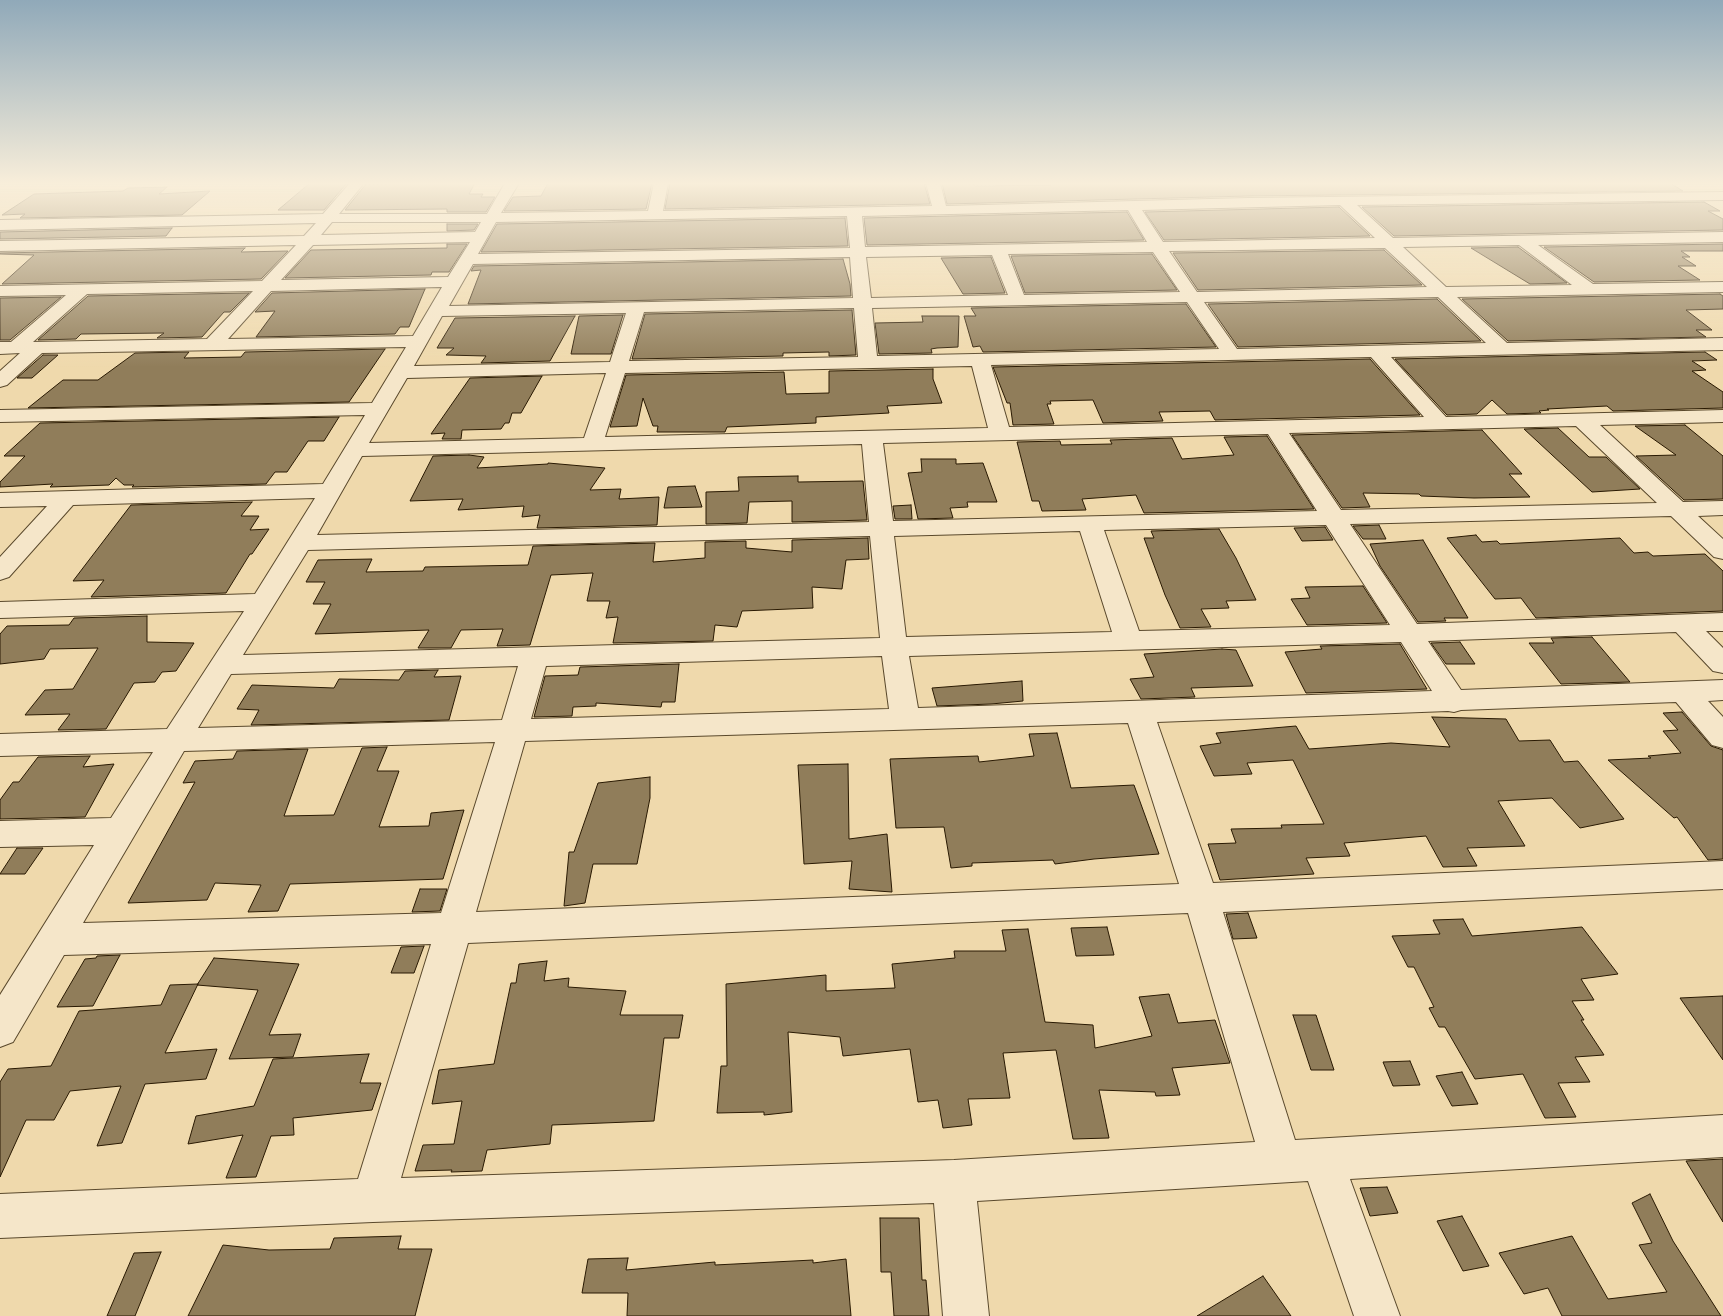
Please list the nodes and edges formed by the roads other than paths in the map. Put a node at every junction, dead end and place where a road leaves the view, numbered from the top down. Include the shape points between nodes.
1 (305, 244) edge
2 (476, 244) edge
3 (857, 244) edge
4 (1156, 244) edge
5 (1306, 244) edge
6 (1389, 244) edge
7 (1529, 244) edge
8 (1158, 247) junction
9 (998, 250) junction
10 (858, 252) junction
11 (468, 259) junction
12 (454, 282) junction
13 (265, 287) junction
14 (1723, 287) edge
15 (1588, 289) junction
16 (82, 290) junction
17 (0, 291) edge
18 (1442, 292) junction
19 (1192, 297) junction
20 (1018, 300) junction
21 (864, 303) junction
22 (637, 307) junction
23 (437, 311) junction
24 (419, 341) junction
25 (213, 344) junction
26 (1723, 344) edge
27 (38, 347) junction
28 (7, 348) edge
29 (1502, 348) junction
30 (1376, 351) junction
31 (1232, 355) junction
32 (980, 360) junction
33 (868, 362) junction
34 (618, 366) junction
35 (400, 372) junction
36 (0, 381) edge
37 (380, 409) junction
38 (0, 416) edge
39 (1723, 416) edge
40 (1582, 420) junction
41 (1440, 423) junction
42 (1275, 428) junction
43 (1000, 434) junction
44 (872, 437) junction
45 (593, 443) junction
46 (356, 450) junction
47 (331, 490) junction
48 (67, 498) junction
49 (0, 500) edge
50 (1723, 508) edge
51 (1677, 510) junction
52 (1333, 517) junction
53 (1090, 524) junction
54 (883, 530) junction
55 (300, 543) junction
56 (1723, 552) edge
57 (0, 572) edge
58 (263, 602) junction
59 (0, 610) edge
60 (1723, 622) edge
61 (1683, 624) junction
62 (1410, 633) junction
63 (1128, 640) junction
64 (894, 648) junction
65 (535, 657) junction
66 (1723, 664) edge
67 (222, 665) junction
68 (1723, 690) edge
69 (1683, 692) junction
70 (1454, 702) junction
71 (1139, 712) junction
72 (905, 718) junction
73 (512, 730) junction
74 (1723, 737) edge
75 (176, 739) junction
76 (0, 745) edge
77 (121, 831) junction
78 (0, 834) edge
79 (1723, 875) edge
80 (1201, 898) junction
81 (453, 928) junction
82 (55, 940) junction
83 (0, 1029) edge
84 (1723, 1136) edge
85 (1302, 1161) junction
86 (954, 1181) junction
87 (372, 1200) junction
88 (0, 1216) edge
89 (966, 1316) edge
90 (1377, 1316) edge

1 - 13 street
2 - 11 street
3 - 10 street
4 - 8 street
5 - 8 street
6 - 18 street
7 - 15 street
8 - 9 street
8 - 19 street
9 - 10 street
9 - 20 street
10 - 11 street
10 - 21 street
11 - 12 street
12 - 13 street
12 - 23 street
13 - 16 street
13 - 25 street
14 - 15 street
15 - 18 street
16 - 17 street
16 - 28 street
18 - 19 street
18 - 29 street
19 - 20 street
19 - 31 street
20 - 21 street
21 - 22 street
21 - 33 street
22 - 23 street
22 - 34 street
23 - 24 street
24 - 25 street
24 - 35 street
25 - 27 street
26 - 29 street
27 - 28 street
27 - 36 street
29 - 30 street
30 - 31 street
30 - 41 street
31 - 32 street
32 - 33 street
32 - 43 street
33 - 34 street
34 - 35 street
34 - 45 street
35 - 37 street
37 - 38 street
37 - 46 street
39 - 40 street
40 - 41 street
40 - 51 street
41 - 42 street
42 - 43 street
42 - 52 street
43 - 44 street
44 - 45 street
44 - 54 street
45 - 46 street
46 - 47 street
47 - 48 street
47 - 55 street
48 - 49 street
48 - 57 street
50 - 51 street
51 - 52 street
51 - 56 street
52 - 53 street
52 - 62 street
53 - 54 street
53 - 63 street
54 - 55 street
54 - 64 street
55 - 58 street
58 - 59 street
58 - 67 street
60 - 61 street
61 - 62 street
61 - 66 street
62 - 63 street
62 - 70 street
63 - 64 street
64 - 65 street
64 - 72 street
65 - 67 street
65 - 73 street
67 - 75 street
68 - 69 street
69 - 70 street
69 - 74 street
70 - 71 street
71 - 72 street
71 - 80 street
72 - 73 street
73 - 75 street
73 - 81 street
75 - 76 street
75 - 77 street
77 - 78 street
77 - 82 street
79 - 80 street
80 - 81 street
80 - 85 street
81 - 82 street
81 - 87 street
82 - 83 street
84 - 85 street
85 - 86 street
85 - 90 street
86 - 87 street
86 - 89 street
87 - 88 street

